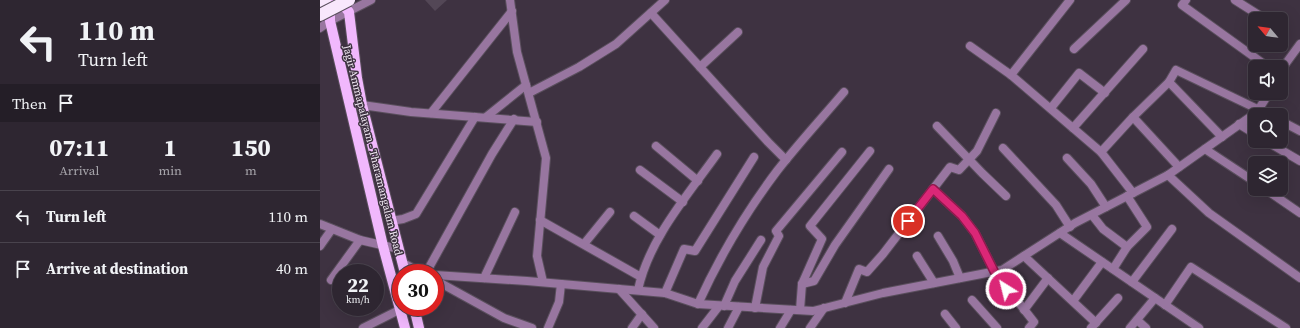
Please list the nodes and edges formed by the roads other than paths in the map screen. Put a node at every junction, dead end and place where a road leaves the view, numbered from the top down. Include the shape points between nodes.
1 (326, 0) edge
2 (330, 0) edge
3 (339, 0) edge
4 (371, 0) edge
5 (510, 0) edge
6 (665, 0) edge
7 (1070, 0) edge
8 (1126, 0) edge
9 (1186, 0) edge
10 (1235, 0) edge
11 (320, 3) edge
12 (349, 6) edge
13 (512, 11) junction
14 (1254, 12) edge
15 (651, 13) junction
16 (325, 18) edge
17 (320, 28) edge
18 (738, 32) dead end
19 (1300, 44) edge
20 (970, 46) dead end
21 (1074, 49) dead end
22 (1143, 49) dead end
23 (1258, 60) edge
24 (1288, 60) edge
25 (700, 67) junction
26 (1011, 75) junction
27 (1169, 82) junction
28 (526, 85) junction
29 (844, 92) dead end
30 (529, 93) junction
31 (1105, 93) junction
32 (362, 105) junction
33 (1051, 108) junction
34 (1256, 108) edge
35 (431, 113) junction
36 (996, 113) dead end
37 (475, 116) junction
38 (486, 117) junction
39 (1133, 118) junction
40 (1248, 118) edge
41 (514, 119) junction
42 (537, 122) junction
43 (1240, 124) junction
44 (1288, 124) edge
45 (937, 126) dead end
46 (1073, 128) junction
47 (1299, 128) edge
48 (1248, 129) edge
49 (1222, 137) junction
50 (656, 146) dead end
51 (1003, 148) dead end
52 (1278, 148) edge
53 (1205, 149) junction
54 (870, 151) dead end
55 (842, 152) dead end
56 (1101, 152) junction
57 (717, 154) dead end
58 (754, 157) dead end
59 (1067, 158) dead end
60 (970, 159) junction
61 (786, 160) junction
62 (1300, 161) edge
63 (1179, 167) junction
64 (889, 169) dead end
65 (640, 170) dead end
66 (1168, 175) junction
67 (1248, 177) edge
68 (698, 181) junction
69 (933, 189) junction
70 (1130, 195) junction
71 (1006, 196) dead end
72 (1275, 196) edge
73 (683, 202) junction
74 (1106, 207) junction
75 (515, 212) dead end
76 (610, 212) dead end
77 (1300, 213) edge
78 (1092, 215) junction
79 (634, 216) dead end
80 (540, 220) junction
81 (391, 221) junction
82 (320, 224) edge
83 (1070, 227) junction
84 (332, 229) junction
85 (1172, 229) dead end
86 (1060, 233) junction
87 (660, 235) junction
88 (938, 236) dead end
89 (360, 240) junction
90 (761, 240) dead end
91 (584, 244) junction
92 (320, 246) edge
93 (383, 246) junction
94 (1128, 247) junction
95 (399, 249) junction
96 (917, 256) dead end
97 (1024, 256) junction
98 (1102, 262) junction
99 (403, 263) edge
100 (431, 264) edge
101 (1113, 269) junction
102 (994, 271) junction
103 (444, 276) edge
104 (641, 277) junction
105 (392, 278) edge
106 (484, 278) junction
107 (960, 278) junction
108 (1048, 278) junction
109 (1300, 278) edge
110 (331, 280) dead end
111 (543, 282) junction
112 (1132, 282) junction
113 (934, 283) junction
114 (561, 284) junction
115 (802, 284) junction
116 (444, 285) edge
117 (619, 289) junction
118 (638, 290) junction
119 (665, 293) junction
120 (1118, 298) dead end
121 (1155, 298) junction
122 (972, 300) dead end
123 (1073, 301) junction
124 (845, 303) junction
125 (698, 304) junction
126 (1165, 305) junction
127 (722, 306) junction
128 (738, 307) junction
129 (755, 308) junction
130 (824, 308) junction
131 (796, 310) junction
132 (1024, 310) junction
133 (392, 314) edge
134 (642, 314) junction
135 (945, 314) dead end
136 (402, 316) edge
137 (416, 316) edge
138 (1137, 320) junction
139 (1032, 325) edge
140 (1094, 325) edge
141 (1275, 325) edge
142 (363, 328) edge
143 (405, 328) edge
144 (419, 328) edge
145 (532, 328) edge
146 (548, 328) edge
147 (632, 328) edge
148 (654, 328) edge
149 (702, 328) edge
150 (728, 328) edge
151 (780, 328) edge
152 (810, 328) edge
153 (956, 328) edge
154 (997, 328) edge
155 (1040, 328) edge
156 (1130, 328) edge
157 (1146, 328) edge
158 (1199, 328) edge
159 (1286, 328) edge

1 - 11 highway
2 - 16 main road, Jagir Ammapalayam - Tharamangalam Road
3 - 12 main road
4 - 12 street
5 - 13 street
6 - 15 street
7 - 26 street
8 - 21 street
9 - 23 street via 1182,5
10 - 14 street
12 - 16 highway, bridge
12 - 32 main road, Jagir Ammapalayam - Tharamangalam Road
13 - 28 street via 517,52
13 - 35 street
15 - 25 street
15 - 30 street via 616,44
16 - 17 street
16 - 93 main road, Jagir Ammapalayam - Tharamangalam Road
18 - 25 street
19 - 24 street
20 - 26 street
22 - 31 street
25 - 61 street
26 - 33 street
27 - 34 street via 1176,70
27 - 39 street
27 - 49 street
28 - 30 street
28 - 38 street
29 - 61 street
30 - 42 street
31 - 33 street via 1078,72
31 - 46 street
32 - 35 street
32 - 81 main road, Jagir Ammapalayam - Tharamangalam Road
33 - 46 street
35 - 37 street
36 - 60 street via 977,151
37 - 38 street
37 - 81 street via 416,214
38 - 41 street
39 - 56 street
39 - 63 street
40 - 43 street
41 - 42 street
41 - 100 street
42 - 80 street via 546,158
43 - 48 street
43 - 49 street
44 - 47 street
45 - 60 street
46 - 56 street
49 - 53 street
50 - 68 street
51 - 83 street via 1056,205
52 - 62 street
53 - 63 street
53 - 67 street
54 - 115 street via 810,226 822,239
55 - 129 street via 776,231 779,236 763,267
56 - 70 street
57 - 68 street
58 - 119 street via 695,251 684,249
59 - 74 street via 1091,184
60 - 69 street via 959,170 950,167
60 - 71 street
61 - 125 street via 729,244
63 - 66 street
64 - 115 street via 814,281
65 - 73 street
66 - 70 street
66 - 109 street via 1209,214
68 - 73 street
69 - 102 street via 962,216 975,233
69 - 124 street via 867,272 859,269
70 - 74 street
70 - 94 street via 1147,227
72 - 77 street
73 - 87 street
74 - 78 street
75 - 106 street
76 - 91 street
78 - 83 street
78 - 94 street via 1103,229
79 - 87 street
80 - 91 street
80 - 111 street via 537,256
81 - 95 main road, Jagir Ammapalayam - Tharamangalam Road
82 - 84 street
83 - 86 street
84 - 89 street
84 - 92 street
85 - 112 street
86 - 97 street
86 - 98 street
87 - 104 street
88 - 107 street
89 - 93 street
89 - 110 street
90 - 127 street via 734,281
91 - 104 street
93 - 95 street
93 - 105 main road, Jagir Ammapalayam - Tharamangalam Road
94 - 101 street
95 - 99 main road, Jagir Ammapalayam - Tharamangalam Road
96 - 113 street
97 - 102 street via 1002,270
97 - 108 street
98 - 101 street
98 - 123 street
101 - 112 street
102 - 107 street
102 - 132 street
103 - 106 street
104 - 118 street
106 - 111 street
107 - 113 street
108 - 123 street
108 - 132 street
111 - 114 street
112 - 121 street
113 - 124 street
114 - 117 street
114 - 146 street via 559,302
115 - 131 street
116 - 145 street via 504,318
117 - 118 street
117 - 134 street
118 - 119 street
119 - 125 street
120 - 140 street
121 - 126 street
121 - 138 street
122 - 154 street
123 - 140 street
124 - 130 street
125 - 127 street
126 - 141 street via 1192,266
126 - 158 street
127 - 128 street
127 - 149 street
128 - 129 street
128 - 150 street
129 - 131 street
130 - 131 street via 812,311
130 - 152 street
131 - 151 street
132 - 139 street
133 - 142 street
134 - 147 street
134 - 148 street
135 - 153 street
136 - 143 main road, Jagir Ammapalayam - Tharamangalam Road
137 - 144 main road
138 - 156 street
138 - 157 street
139 - 155 street
141 - 159 street

